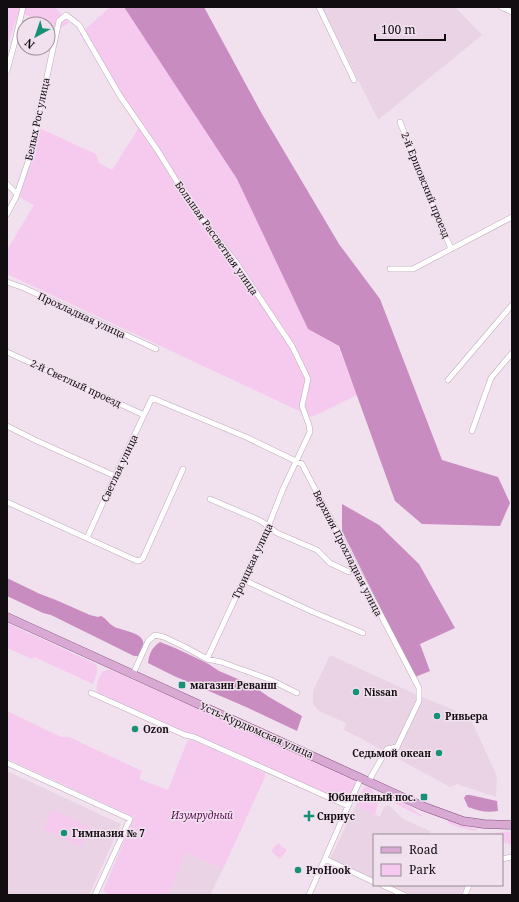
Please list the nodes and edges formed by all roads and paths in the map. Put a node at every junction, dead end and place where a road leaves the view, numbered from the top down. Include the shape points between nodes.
1 (23, 7) edge
2 (319, 7) edge
3 (501, 7) edge
4 (512, 12) edge
5 (59, 21) joint
6 (8, 61) edge
7 (7, 71) edge
8 (354, 80) dead end
9 (400, 122) dead end
10 (7, 184) edge
11 (17, 194) junction
12 (7, 214) edge
13 (512, 218) edge
14 (451, 249) junction
15 (390, 269) dead end
16 (7, 282) edge
17 (512, 305) edge
18 (156, 349) dead end
19 (7, 352) edge
20 (512, 353) edge
21 (448, 380) dead end
22 (152, 398) joint
23 (144, 415) junction
24 (7, 426) edge
25 (472, 431) dead end
26 (296, 461) junction
27 (183, 469) dead end
28 (114, 476) junction
29 (210, 499) dead end
30 (7, 502) edge
31 (268, 527) junction
32 (87, 538) junction
33 (349, 572) dead end
34 (244, 580) junction
35 (7, 617) edge
36 (363, 633) dead end
37 (207, 660) junction
38 (133, 674) junction
39 (91, 693) dead end
40 (297, 693) dead end
41 (7, 763) edge
42 (365, 779) junction
43 (348, 806) junction
44 (512, 826) edge
45 (325, 859) junction
46 (373, 882) edge
47 (384, 886) edge
48 (95, 895) edge
49 (310, 895) edge
50 (404, 895) edge

1 - 6 street
2 - 8 street
3 - 4 street
5 - 11 street, Белых Рос улица via 30,159
5 - 26 street, Большая Рассветная улица via 66,15 79,26 120,96 192,206 235,261 292,346 308,379 302,406 310,432
6 - 7 street
9 - 14 street, 2-й Ершовский проезд
10 - 11 street
11 - 12 street, Белых Рос улица
13 - 14 street
14 - 15 street via 413,268
16 - 18 street, Прохладная улица
17 - 21 street
19 - 23 street, 2-й Светлый проезд
20 - 25 street via 491,378
22 - 23 street, Светлая улица
22 - 26 street, Верхняя Прохладная улица
23 - 28 street, Светлая улица
24 - 28 street
26 - 31 street, Троицкая улица
26 - 42 street, Верхняя Прохладная улица via 302,464 419,688 419,701 397,747 387,749 372,775
27 - 32 street via 143,558 139,561
28 - 32 street, Светлая улица
29 - 31 street
30 - 32 street
31 - 33 street via 317,550 330,563
31 - 34 street, Троицкая улица
34 - 36 street
34 - 37 street, Троицкая улица
35 - 38 main road, Усть-Курдюмская улица
37 - 38 street via 185,647 155,635 148,641
37 - 40 street via 222,662 271,680
38 - 42 main road, Усть-Курдюмская улица
39 - 43 street
41 - 48 street via 130,819
42 - 43 street
42 - 44 main road, Усть-Курдюмская улица via 422,806 458,819
43 - 45 street
45 - 46 street
45 - 49 street
47 - 50 street

